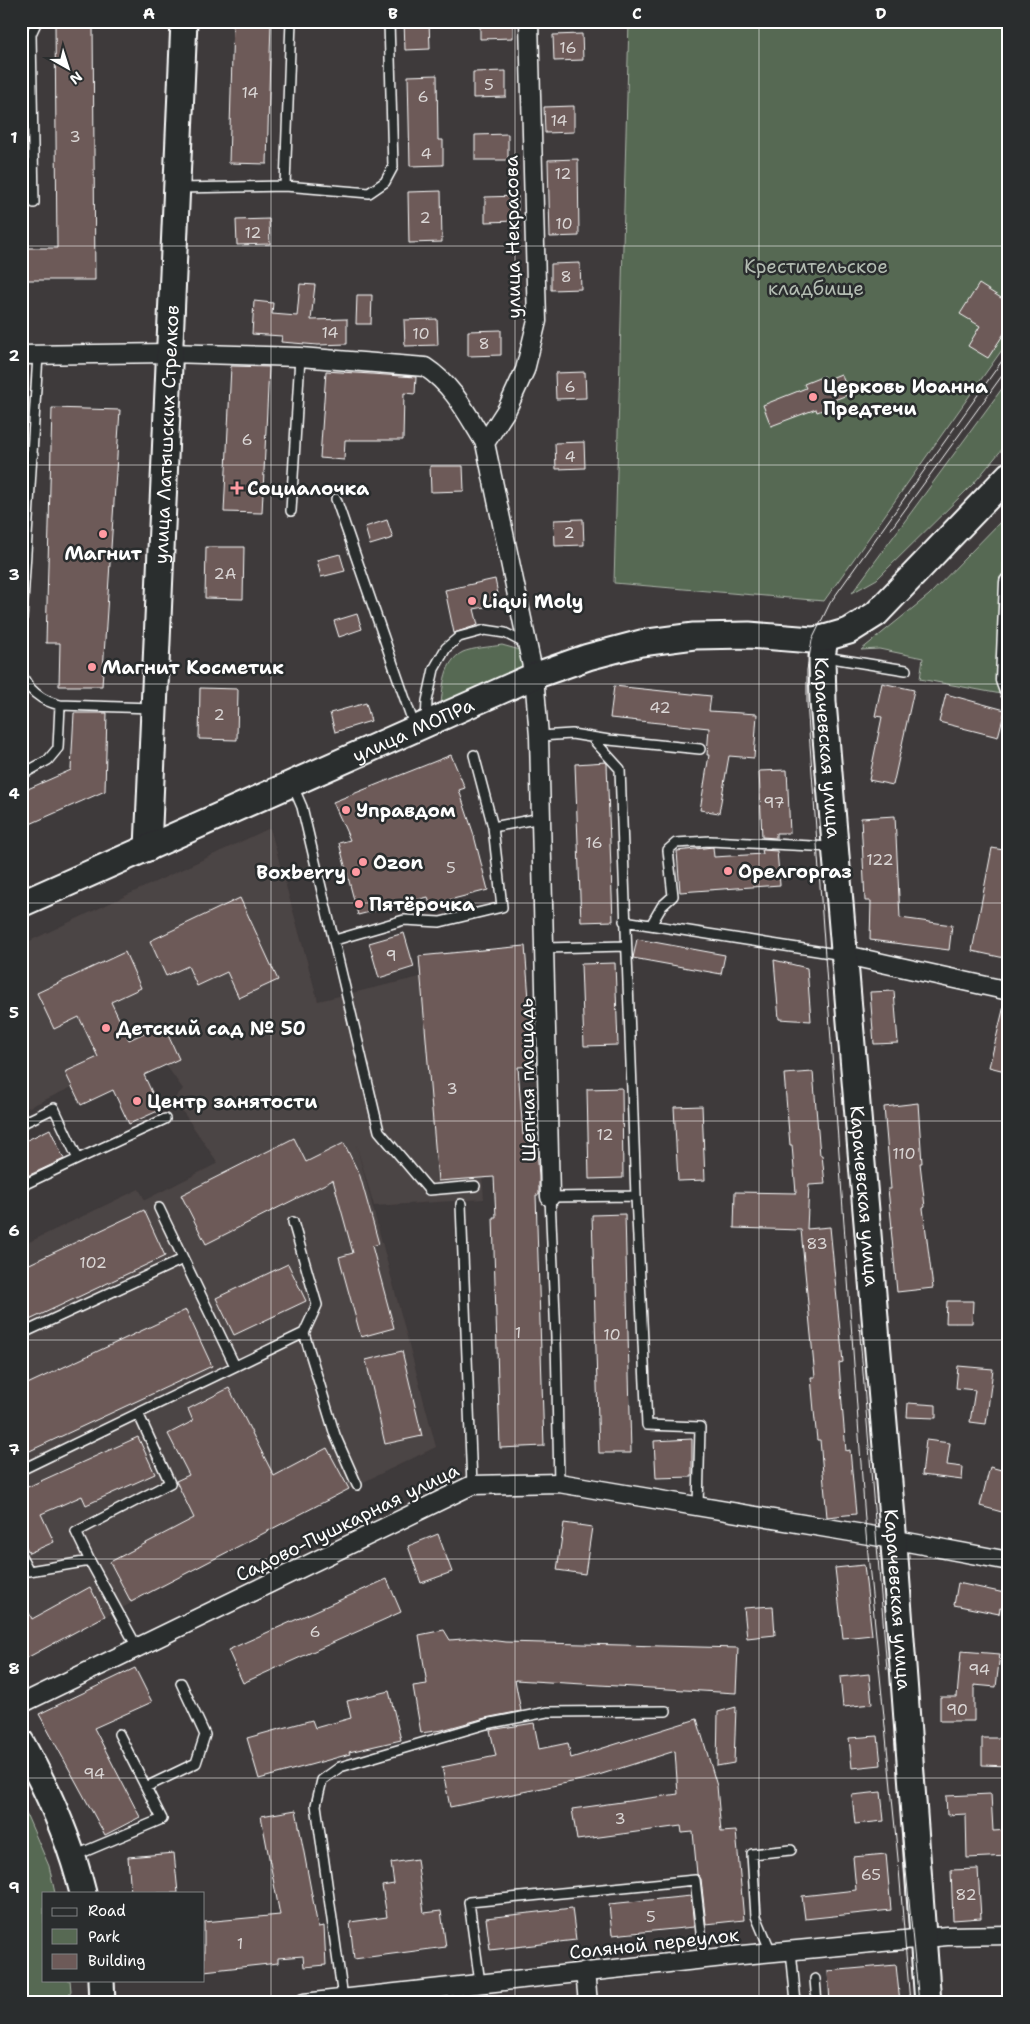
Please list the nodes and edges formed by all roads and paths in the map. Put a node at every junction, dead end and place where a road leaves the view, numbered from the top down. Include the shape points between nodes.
1 (36, 21) edge
2 (184, 21) edge
3 (290, 21) edge
4 (389, 21) edge
5 (529, 21) edge
6 (21, 34) edge
7 (31, 34) junction
8 (285, 186) junction
9 (176, 188) junction
10 (34, 203) dead end
11 (169, 354) junction
12 (30, 355) edge
13 (300, 357) junction
14 (485, 443) junction
15 (21, 455) edge
16 (33, 455) junction
17 (1009, 475) edge
18 (336, 499) dead end
19 (291, 512) dead end
20 (1009, 582) edge
21 (21, 635) edge
22 (528, 645) junction
23 (824, 648) junction
24 (906, 670) dead end
25 (21, 673) edge
26 (534, 676) junction
27 (1009, 691) edge
28 (60, 705) junction
29 (154, 708) junction
30 (420, 726) junction
31 (539, 736) junction
32 (591, 737) junction
33 (700, 749) dead end
34 (474, 755) dead end
35 (21, 775) edge
36 (292, 783) junction
37 (541, 818) junction
38 (493, 827) junction
39 (836, 847) junction
40 (148, 848) junction
41 (21, 904) edge
42 (624, 921) junction
43 (651, 925) junction
44 (335, 940) junction
45 (626, 946) junction
46 (546, 948) junction
47 (846, 956) junction
48 (1009, 991) edge
49 (165, 1119) dead end
50 (21, 1124) edge
51 (78, 1159) junction
52 (21, 1186) edge
53 (476, 1186) dead end
54 (636, 1196) junction
55 (550, 1197) junction
56 (461, 1204) dead end
57 (159, 1208) dead end
58 (294, 1222) dead end
59 (184, 1259) junction
60 (304, 1333) junction
61 (21, 1334) edge
62 (235, 1366) junction
63 (138, 1414) junction
64 (21, 1470) edge
65 (559, 1483) junction
66 (357, 1485) dead end
67 (472, 1485) junction
68 (698, 1506) junction
69 (893, 1539) junction
70 (21, 1556) edge
71 (90, 1561) junction
72 (1009, 1561) edge
73 (137, 1647) junction
74 (181, 1684) dead end
75 (21, 1704) edge
76 (666, 1711) dead end
77 (119, 1734) dead end
78 (21, 1742) edge
79 (146, 1787) junction
80 (791, 1850) dead end
81 (74, 1856) junction
82 (83, 1892) edge
83 (1009, 1935) edge
84 (923, 1939) junction
85 (791, 1950) junction
86 (771, 1952) junction
87 (704, 1959) junction
88 (585, 1971) junction
89 (815, 1979) dead end
90 (100, 1982) edge
91 (480, 1983) junction
92 (343, 1998) junction
93 (102, 2003) edge
94 (304, 2003) edge
95 (588, 2003) edge
96 (796, 2003) edge
97 (817, 2003) edge
98 (928, 2003) edge

1 - 7 lane
2 - 9 street, улица Латышских Стрелков
3 - 8 lane
4 - 8 lane via 393,167 385,182 369,192
5 - 14 street, улица Некрасова via 537,321 525,370 507,409
6 - 7 lane
7 - 10 lane
8 - 9 lane
9 - 11 street, улица Латышских Стрелков
11 - 12 street
11 - 13 street
11 - 29 street, улица Латышских Стрелков
12 - 16 lane
13 - 14 street via 425,367 440,377 453,392
13 - 19 lane
14 - 22 street
15 - 16 lane
16 - 21 lane
17 - 23 street, Карачевская улица via 876,614
18 - 30 lane
20 - 27 street via 1005,680
22 - 26 street
22 - 30 lane via 505,633 485,630 459,637 446,648 434,669
23 - 24 lane
23 - 26 street, улица МОПРа via 812,640 749,635 694,636 641,643
23 - 39 street, Карачевская улица via 823,702
25 - 28 lane via 36,693 50,703
26 - 30 street, улица МОПРа
26 - 31 street, Щепная площадь
28 - 29 lane
28 - 35 lane via 58,748 48,760
29 - 40 street, улица Латышских Стрелков
30 - 36 street, улица МОПРа
31 - 32 lane via 572,734
31 - 37 street, Щепная площадь
32 - 33 lane
32 - 42 lane via 620,769
34 - 38 lane
36 - 40 street, улица МОПРа
36 - 44 lane via 302,807
37 - 38 lane
37 - 46 street, Щепная площадь
38 - 44 lane via 502,908 440,922 404,920
39 - 43 lane via 710,840 676,843 668,850 673,896 662,906
39 - 47 street, Карачевская улица
40 - 41 street, улица МОПРа
42 - 43 lane
42 - 45 lane
43 - 47 lane
44 - 53 lane via 379,1131 429,1190
45 - 46 lane
45 - 54 lane
46 - 55 street, Щепная площадь
47 - 48 street
47 - 69 street, Карачевская улица
49 - 51 lane
50 - 51 lane via 54,1108
51 - 52 lane
54 - 55 lane
54 - 68 lane via 647,1425 700,1426
55 - 65 lane, Щепная площадь
56 - 67 lane
57 - 59 lane
58 - 60 lane via 317,1305
59 - 61 lane
59 - 62 lane
60 - 62 lane
60 - 66 lane via 335,1436
62 - 63 lane
63 - 64 lane
63 - 71 lane via 170,1483 76,1532
65 - 67 street, Садово-Пушкарная улица
65 - 68 street, Садово-Пушкарная улица
67 - 73 street, Садово-Пушкарная улица
68 - 69 street, Садово-Пушкарная улица
69 - 72 street, Садово-Пушкарная улица
69 - 84 street, Карачевская улица
70 - 71 lane via 28,1571
71 - 73 lane
73 - 75 street, Садово-Пушкарная улица
74 - 79 lane via 205,1735 196,1763
76 - 92 lane via 547,1712 486,1724 340,1766 322,1780 316,1805
77 - 79 lane
78 - 81 street
79 - 81 lane via 162,1819
80 - 86 lane via 752,1854 756,1916
81 - 82 street
83 - 84 street, Соляной переулок
84 - 85 street, Соляной переулок
84 - 98 street, Карачевская улица
85 - 86 street, Соляной переулок
85 - 96 lane
86 - 87 street, Соляной переулок
87 - 88 street, Соляной переулок
87 - 91 lane via 695,1880 469,1902
88 - 91 street, Соляной переулок
88 - 95 street
89 - 97 lane
90 - 93 street
91 - 92 street, Соляной переулок
92 - 94 street, Соляной переулок

